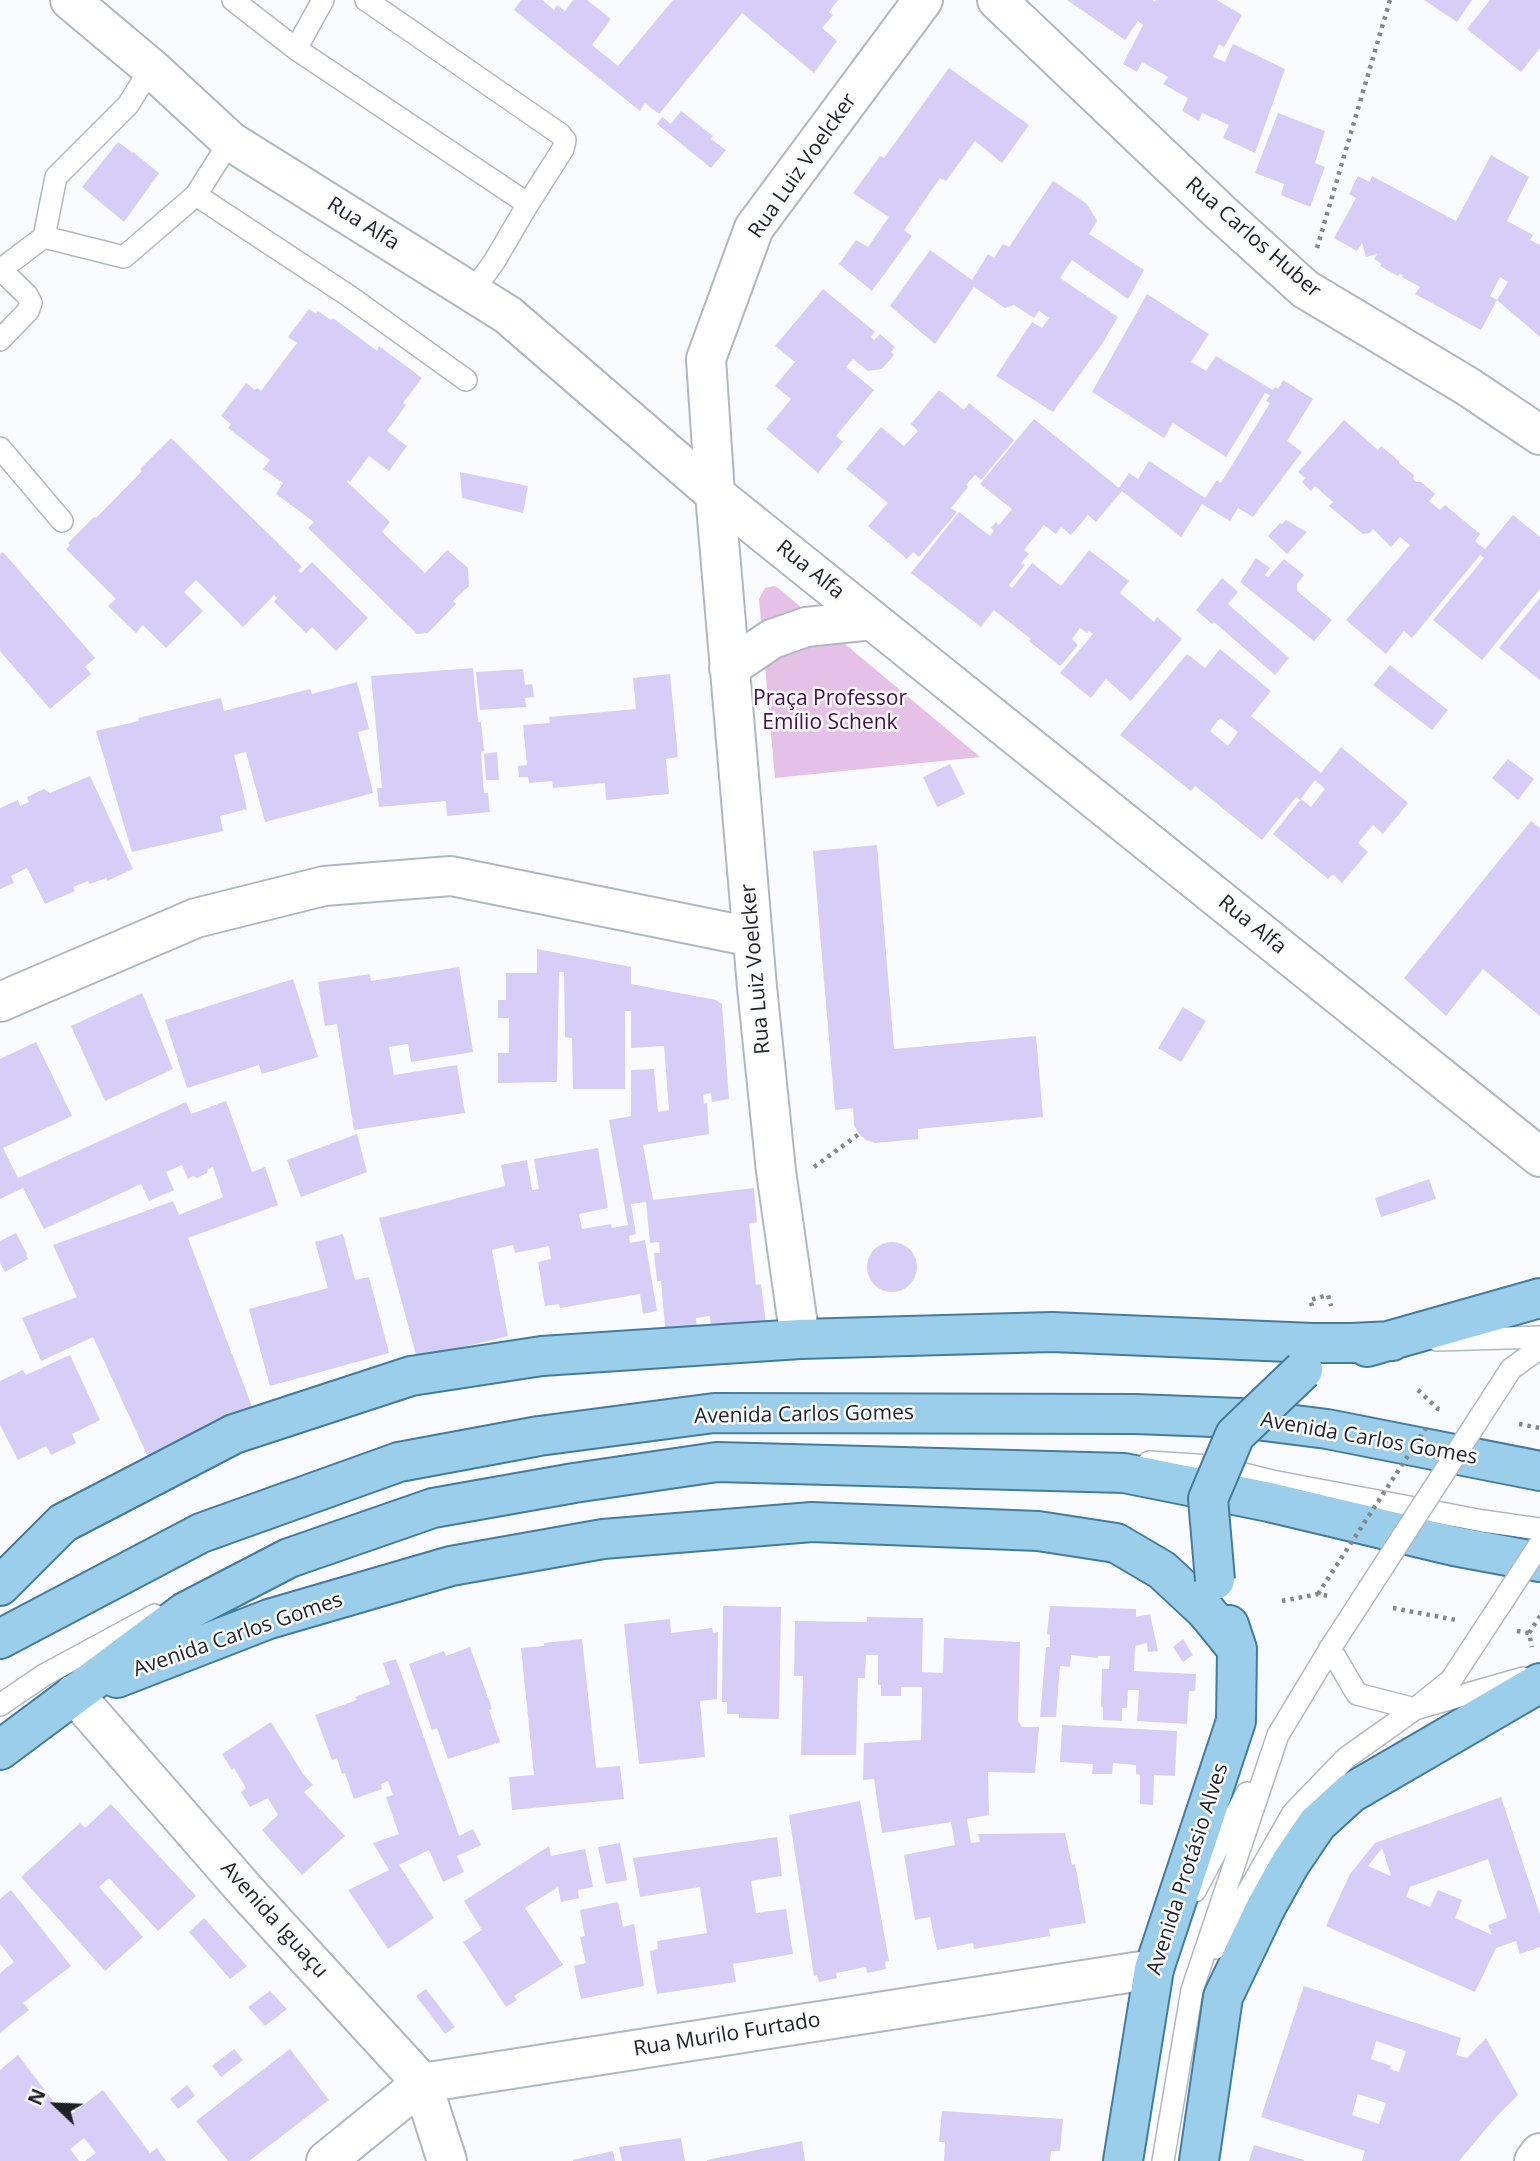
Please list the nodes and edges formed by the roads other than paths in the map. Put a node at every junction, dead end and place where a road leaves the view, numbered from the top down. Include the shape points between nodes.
1 (70, 0) edge
2 (233, 0) edge
3 (323, 0) edge
4 (366, 0) edge
5 (923, 0) edge
6 (997, 0) edge
7 (296, 49) junction
8 (151, 68) junction
9 (230, 141) junction
10 (197, 195) junction
11 (528, 204) junction
12 (44, 237) junction
13 (0, 270) edge
14 (472, 292) junction
15 (0, 340) edge
16 (466, 380) dead end
17 (1540, 435) edge
18 (0, 448) edge
19 (715, 494) junction
20 (62, 521) dead end
21 (795, 559) junction
22 (724, 597) junction
23 (872, 620) junction
24 (729, 668) junction
25 (752, 937) junction
26 (0, 1002) edge
27 (1540, 1157) edge
28 (1540, 1298) edge
29 (1540, 1337) edge
30 (800, 1339) junction
31 (1392, 1341) junction
32 (1540, 1348) edge
33 (1530, 1469) edge
34 (1540, 1529) edge
35 (1540, 1544) edge
36 (1540, 1562) edge
37 (0, 1586) edge
38 (0, 1639) edge
39 (1331, 1646) junction
40 (1237, 1649) junction
41 (1538, 1671) edge
42 (74, 1694) junction
43 (0, 1705) edge
44 (1415, 1709) junction
45 (1278, 1735) junction
46 (0, 1738) edge
47 (0, 1750) edge
48 (1293, 1813) junction
49 (1154, 1969) junction
50 (1207, 1993) junction
51 (422, 2083) junction
52 (1540, 2153) edge
53 (326, 2161) edge
54 (447, 2161) edge
55 (1123, 2161) edge
56 (1163, 2161) edge
57 (1199, 2161) edge
58 (1534, 2161) edge

1 - 8 street, Rua Alfa
2 - 7 lane
3 - 7 lane
4 - 11 lane via 560,134 565,141 563,149
5 - 19 street, Rua Luiz Voelcker via 754,228 706,359
6 - 17 street, Rua Carlos Huber via 1305,289
7 - 11 lane
8 - 9 street, Rua Alfa
8 - 12 lane via 128,105 55,177
9 - 10 lane
9 - 14 street, Rua Alfa
10 - 12 lane via 124,257
10 - 16 lane
11 - 14 lane
12 - 13 lane
13 - 15 lane via 31,303
14 - 19 street, Rua Alfa via 508,315
18 - 20 lane
19 - 21 street, Rua Alfa
19 - 22 street, Rua Luiz Voelcker
21 - 22 street via 780,553 749,558 728,581
21 - 23 street, Rua Alfa
22 - 24 street, Rua Luiz Voelcker
23 - 24 street via 806,627 772,639
23 - 27 street, Rua Alfa
24 - 25 street, Rua Luiz Voelcker
25 - 26 street via 451,876 324,886 196,918
25 - 30 street, Rua Luiz Voelcker via 776,1171
28 - 31 main road
29 - 31 lane
30 - 31 main road via 1052,1332 1313,1343
30 - 37 main road via 542,1356 411,1376 234,1434 63,1523
31 - 40 main road, Avenida Protásio Alves, bridge via 1303,1370 1235,1434 1208,1499 1215,1580
32 - 39 lane, bridge via 1511,1369
33 - 38 main road, Avenida Carlos Gomes via 1326,1429 1240,1418 714,1413 539,1436 399,1462 201,1533
34 - 43 lane via 1211,1466 719,1453 561,1474 428,1499 266,1555 44,1675
35 - 44 lane, bridge via 1451,1680
36 - 42 main road, Avenida Carlos Gomes via 1124,1473 717,1462 433,1508 289,1558 185,1612
39 - 44 lane via 1357,1694
39 - 45 lane
40 - 42 main road, Avenida Carlos Gomes via 1206,1611 1162,1570 1116,1543 1038,1531 812,1522 603,1539 451,1566 269,1619
40 - 49 main road, Avenida Protásio Alves via 1236,1721
41 - 44 lane
41 - 50 main road via 1351,1793 1317,1824
42 - 46 lane
42 - 47 main road, Avenida Carlos Gomes
42 - 51 street, Avenida Iguaçu
44 - 48 lane via 1346,1758
45 - 49 lane
45 - 50 lane
48 - 50 lane
48 - 50 lane
49 - 51 street, Rua Murilo Furtado
49 - 55 main road, Avenida Protásio Alves
50 - 56 lane
50 - 57 main road
51 - 53 street
51 - 54 street, Avenida Iguaçu
52 - 58 street

